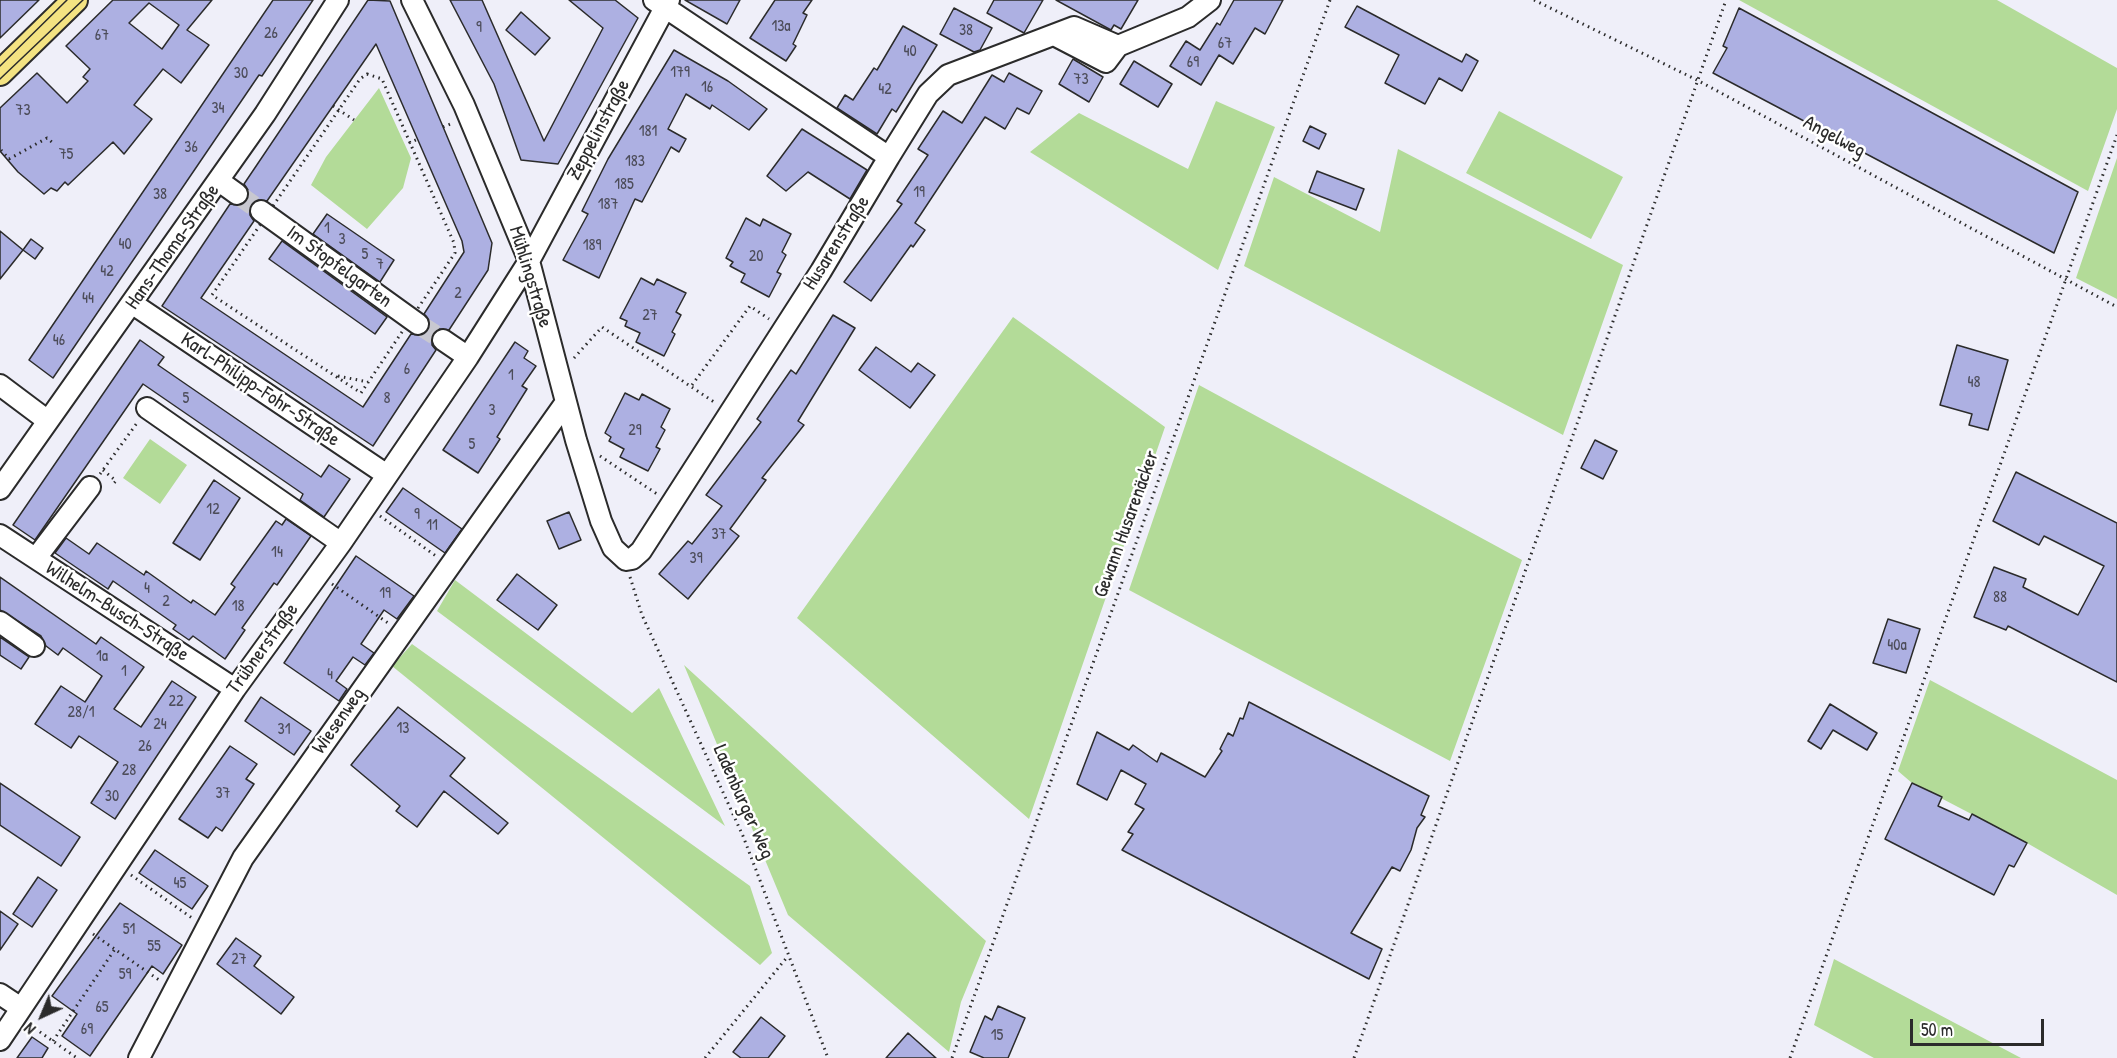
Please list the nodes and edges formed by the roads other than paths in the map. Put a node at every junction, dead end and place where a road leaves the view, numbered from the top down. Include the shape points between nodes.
1 (75, 0) edge
2 (338, 0) edge
3 (412, 0) edge
4 (1210, 0) edge
5 (663, 3) edge
6 (0, 73) edge
7 (890, 157) junction
8 (219, 181) junction
9 (237, 194) tunnel mouth
10 (263, 213) tunnel mouth
11 (529, 261) junction
12 (133, 304) junction
13 (415, 322) tunnel mouth
14 (442, 340) tunnel mouth
15 (468, 357) junction
16 (0, 385) edge
17 (566, 402) junction
18 (147, 408) road end
19 (48, 421) junction
20 (387, 475) junction
21 (90, 487) road end
22 (0, 489) edge
23 (0, 535) edge
24 (341, 543) junction
25 (36, 558) junction
26 (626, 560) joint
27 (0, 622) edge
28 (34, 646) dead end
29 (235, 688) junction
30 (0, 994) edge
31 (19, 1012) junction
32 (0, 1040) edge
33 (139, 1058) edge

1 - 6 main road
2 - 8 street, Hans-Thoma-Straße
3 - 11 street, Mühlingstraße via 464,105
4 - 7 street, Husarenstraße via 1188,17 1118,46 1074,27 948,75 928,94
5 - 7 street
5 - 11 street, Zeppelinstraße
7 - 26 street, Husarenstraße via 641,551
8 - 9 street
8 - 12 street, Hans-Thoma-Straße
10 - 13 street, Im Stopfelgarten
11 - 15 street, Trübnerstraße
11 - 17 street, Mühlingstraße
12 - 19 street, Hans-Thoma-Straße
12 - 20 street, Karl-Philipp-Fohr-Straße
14 - 15 street
15 - 20 street, Trübnerstraße
16 - 19 street
17 - 26 street, Mühlingstraße via 601,522 613,548
17 - 33 street, Wiesenweg via 243,858
18 - 24 street
19 - 22 street, Hans-Thoma-Straße
20 - 24 street, Trübnerstraße
21 - 25 street
23 - 25 street, Wilhelm-Busch-Straße
24 - 29 street, Trübnerstraße
25 - 29 street, Wilhelm-Busch-Straße
27 - 28 street
29 - 31 street, Trübnerstraße
30 - 31 street
31 - 32 street, Trübnerstraße

